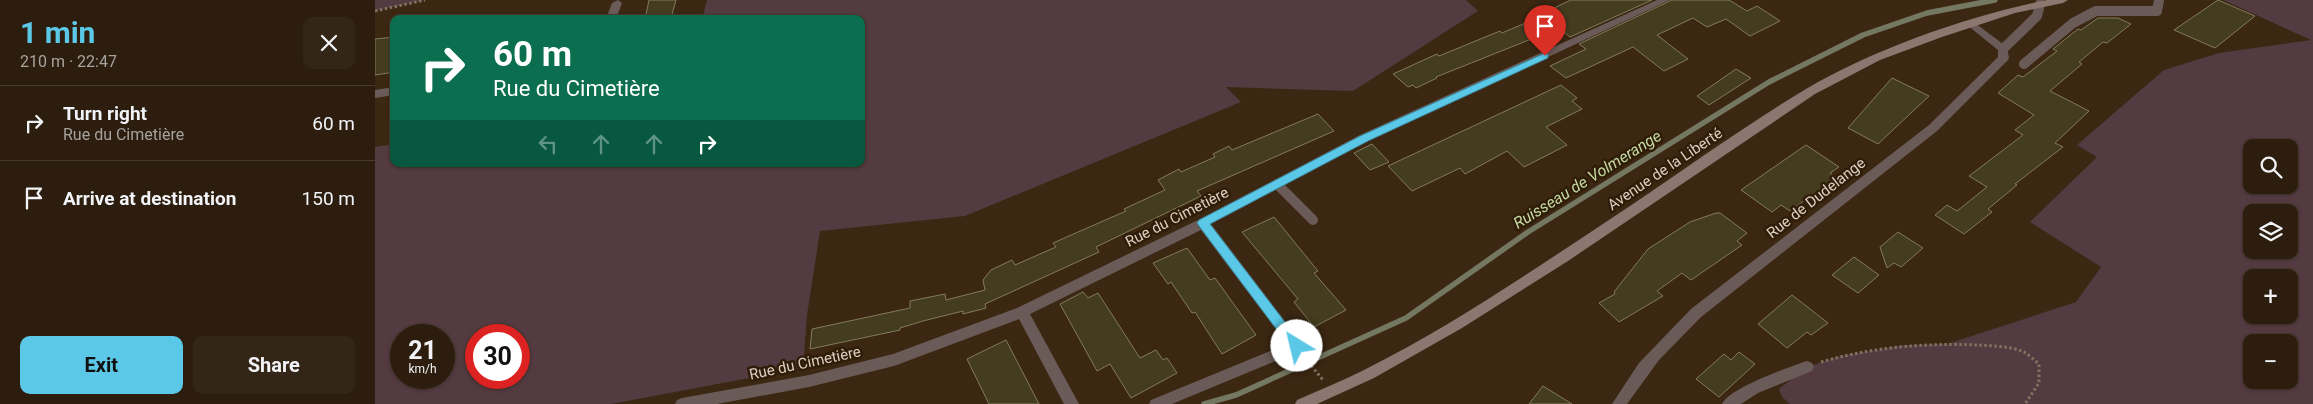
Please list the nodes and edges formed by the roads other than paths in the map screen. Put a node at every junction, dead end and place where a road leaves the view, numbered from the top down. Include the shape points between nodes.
1 (1665, 0) edge
2 (2060, 0) edge
3 (2159, 0) edge
4 (617, 2) dead end
5 (2041, 4) junction
6 (612, 15) edge
7 (1971, 23) junction
8 (2003, 49) junction
9 (2024, 64) dead end
10 (390, 92) edge
11 (375, 94) edge
12 (1277, 184) junction
13 (1313, 220) dead end
14 (1203, 223) junction
15 (1022, 312) junction
16 (1807, 367) road end
17 (682, 404) edge
18 (1072, 404) edge
19 (1156, 404) edge
20 (1302, 404) edge
21 (1619, 404) edge
22 (1729, 404) edge

1 - 12 street, Rue du Cimetière via 1364,138
2 - 5 main road, Avenue de la Liberté
3 - 9 lane via 2157,11 2096,11 2073,23
4 - 6 street
5 - 7 main road, Avenue de la Liberté
5 - 8 lane via 2037,16
7 - 8 street
7 - 20 main road, Avenue de la Liberté via 1876,58 1811,91 1457,324 1369,374
8 - 21 street, Rue de Dudelange via 2004,58 1933,128 1696,313 1661,346 1626,390
10 - 11 street
12 - 13 lane
12 - 14 street, Rue du Cimetière
14 - 15 street, Rue du Cimetière
14 - 19 street via 1297,346
15 - 17 street, Rue du Cimetière via 894,360 809,381
15 - 18 street
16 - 22 street via 1753,389

